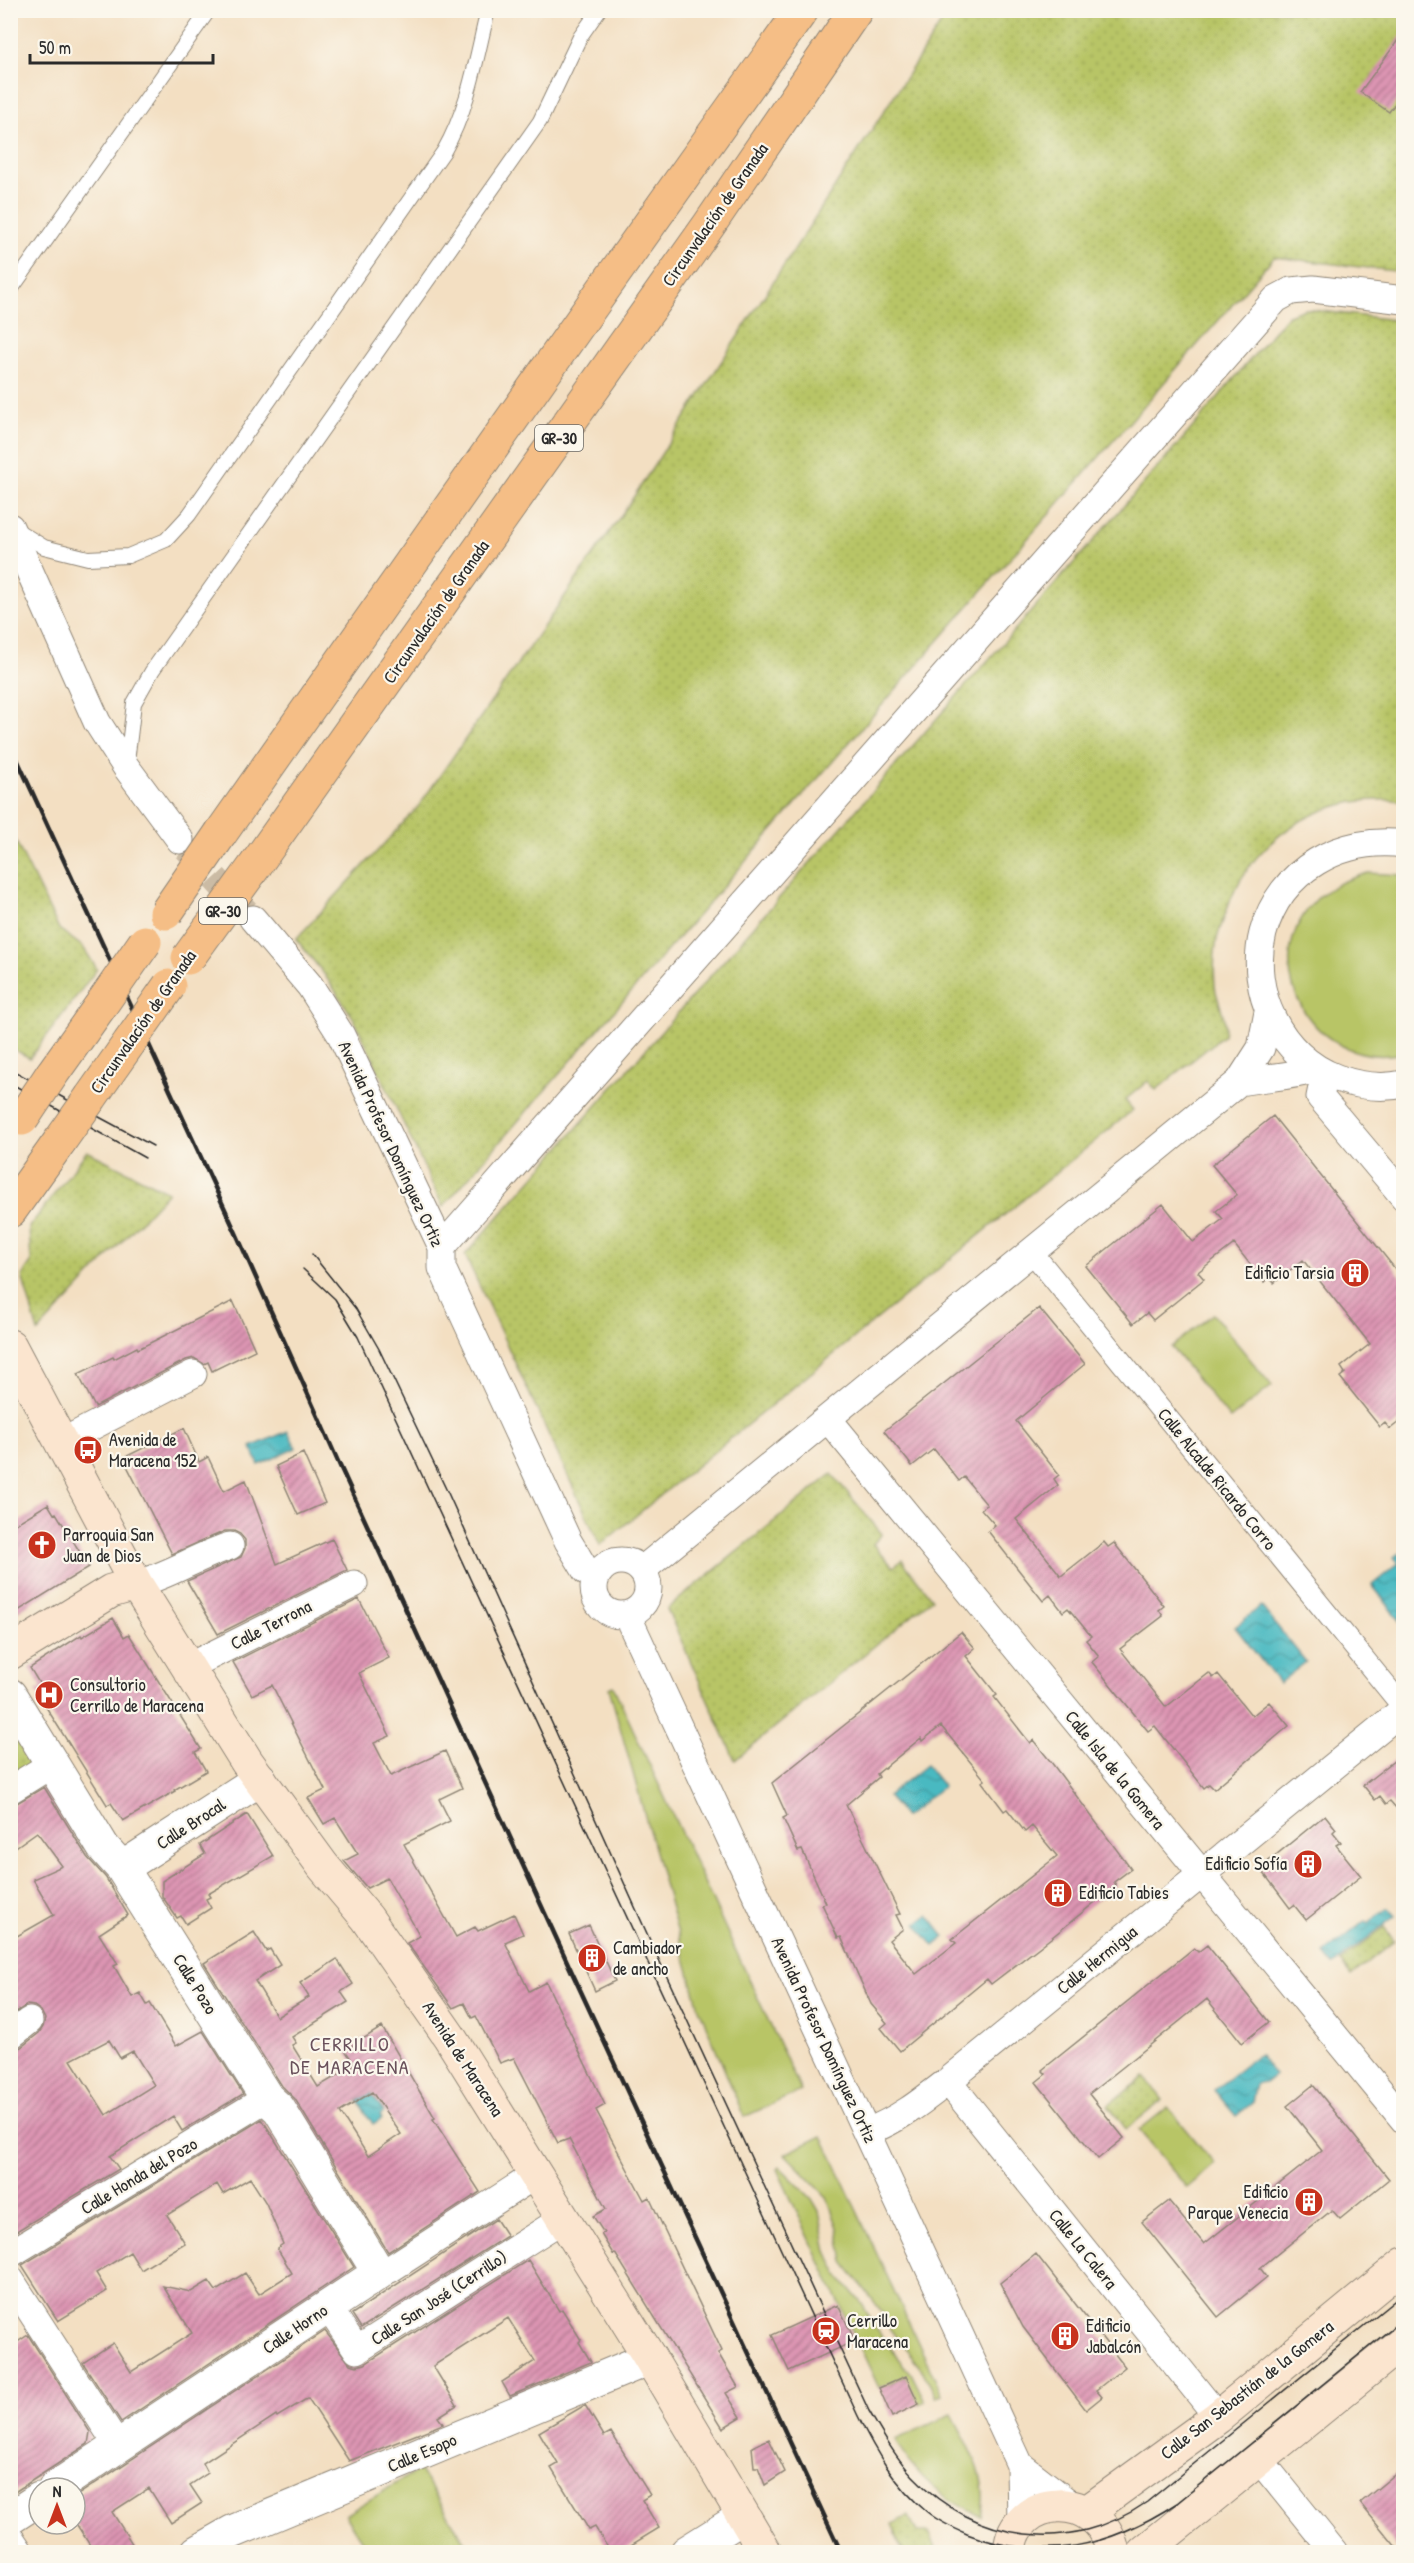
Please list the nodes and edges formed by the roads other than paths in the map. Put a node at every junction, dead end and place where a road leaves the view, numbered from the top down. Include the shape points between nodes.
1 (209, 10) edge
2 (488, 10) edge
3 (599, 10) edge
4 (802, 10) edge
5 (856, 10) edge
6 (10, 291) edge
7 (1404, 300) edge
8 (10, 526) edge
9 (126, 767) junction
10 (180, 840) tunnel mouth
11 (1404, 844) edge
12 (253, 919) tunnel mouth
13 (1268, 1012) junction
14 (1321, 1071) junction
15 (1239, 1082) junction
16 (1404, 1084) edge
17 (16, 1126) edge
18 (1404, 1197) edge
19 (14, 1205) edge
20 (442, 1246) junction
21 (1031, 1251) junction
22 (10, 1346) edge
23 (193, 1374) dead end
24 (828, 1419) junction
25 (62, 1443) junction
26 (230, 1546) dead end
27 (642, 1570) junction
28 (596, 1578) junction
29 (136, 1584) junction
30 (354, 1584) dead end
31 (627, 1615) junction
32 (10, 1653) edge
33 (188, 1667) junction
34 (10, 1695) edge
35 (1404, 1708) edge
36 (52, 1764) junction
37 (260, 1779) junction
38 (10, 1790) edge
39 (122, 1869) junction
40 (1202, 1875) junction
41 (948, 2082) junction
42 (267, 2098) junction
43 (1404, 2120) edge
44 (867, 2132) junction
45 (537, 2174) junction
46 (564, 2218) junction
47 (10, 2254) edge
48 (1404, 2264) edge
49 (379, 2273) junction
50 (10, 2279) edge
51 (328, 2307) junction
52 (1404, 2341) edge
53 (650, 2358) junction
54 (1218, 2417) junction
55 (118, 2446) junction
56 (1259, 2459) junction
57 (1020, 2465) junction
58 (73, 2476) edge
59 (27, 2507) edge
60 (1080, 2509) junction
61 (743, 2517) junction
62 (10, 2518) edge
63 (1016, 2538) edge
64 (10, 2543) edge
65 (720, 2544) edge
66 (16, 2553) edge
67 (196, 2553) edge
68 (687, 2553) edge
69 (765, 2553) edge
70 (1113, 2553) edge
71 (1144, 2553) edge
72 (1334, 2553) edge

1 - 6 lane
2 - 8 lane via 469,96 448,143 189,515 166,540 128,556 88,558 44,547
3 - 9 lane via 580,37 540,121 152,671 134,703
4 - 17 highway, GR-30, bridge
5 - 19 highway, Circunvalación de Granada / GR-30, bridge via 709,225
7 - 20 street via 1313,289 1291,291 1276,299
8 - 9 street via 89,706
9 - 10 street
11 - 13 street via 1380,841 1341,848 1308,866 1280,896 1263,933 1259,973
12 - 20 street, Avenida Profesor Domínguez Ortiz via 310,986 341,1035
13 - 14 street via 1296,1052
13 - 15 street via 1261,1048
14 - 15 street
14 - 16 street via 1357,1085
14 - 18 street via 1320,1097
15 - 21 street
20 - 28 street, Avenida Profesor Domínguez Ortiz via 442,1268 545,1492 586,1571
21 - 24 street
21 - 35 street, Calle Alcalde Ricardo Corro
22 - 25 main road, Avenida de Maracena
23 - 25 street
24 - 27 street
24 - 40 street, Calle Isla de la Gomera
25 - 29 main road, Avenida de Maracena
26 - 29 street
27 - 28 street via 626,1561 616,1562 608,1564
27 - 31 street via 648,1593 641,1607
28 - 31 street via 598,1603 610,1613
29 - 32 main road via 111,1591
29 - 33 main road, Avenida de Maracena
30 - 33 street, Calle Terrona
31 - 44 street, Avenida Profesor Domínguez Ortiz
33 - 37 main road, Avenida de Maracena
34 - 36 street, Calle Pozo
35 - 40 street, Calle Hermigua
36 - 38 street
36 - 39 street, Calle Pozo via 103,1847
37 - 39 street, Calle Brocal
37 - 45 main road, Avenida de Maracena via 323,1866 367,1918 449,2036
39 - 42 street, Calle Pozo
40 - 41 street, Calle Hermigua
40 - 43 street, Calle Isla de la Gomera
41 - 44 street, Calle Hermigua via 910,2111
41 - 54 street, Calle La Calera
42 - 47 street, Calle Honda del Pozo
42 - 49 street, Calle Pozo via 279,2109
44 - 57 street, Avenida Profesor Domínguez Ortiz
45 - 46 main road, Avenida de Maracena
45 - 49 street, Calle Horno
46 - 51 street, Calle San José (Cerrillo) via 357,2350
46 - 53 main road, Avenida de Maracena
48 - 54 main road, Calle San Sebastián de la Gomera
49 - 51 street, Calle Horno
50 - 55 street
51 - 55 street, Calle Horno
52 - 56 main road
53 - 61 main road, Avenida de Maracena
53 - 67 street, Calle Esopo via 232,2532
54 - 60 main road, Calle San Sebastián de la Gomera
55 - 58 street, Calle Horno
56 - 71 main road
56 - 72 street
57 - 60 street, Avenida Profesor Domínguez Ortiz
57 - 63 street, Avenida Profesor Domínguez Ortiz
59 - 62 street
60 - 63 main road via 1059,2505 1045,2508 1032,2514
60 - 70 main road via 1103,2525
61 - 65 street
61 - 69 main road, Avenida de Maracena
64 - 66 street
65 - 68 street

